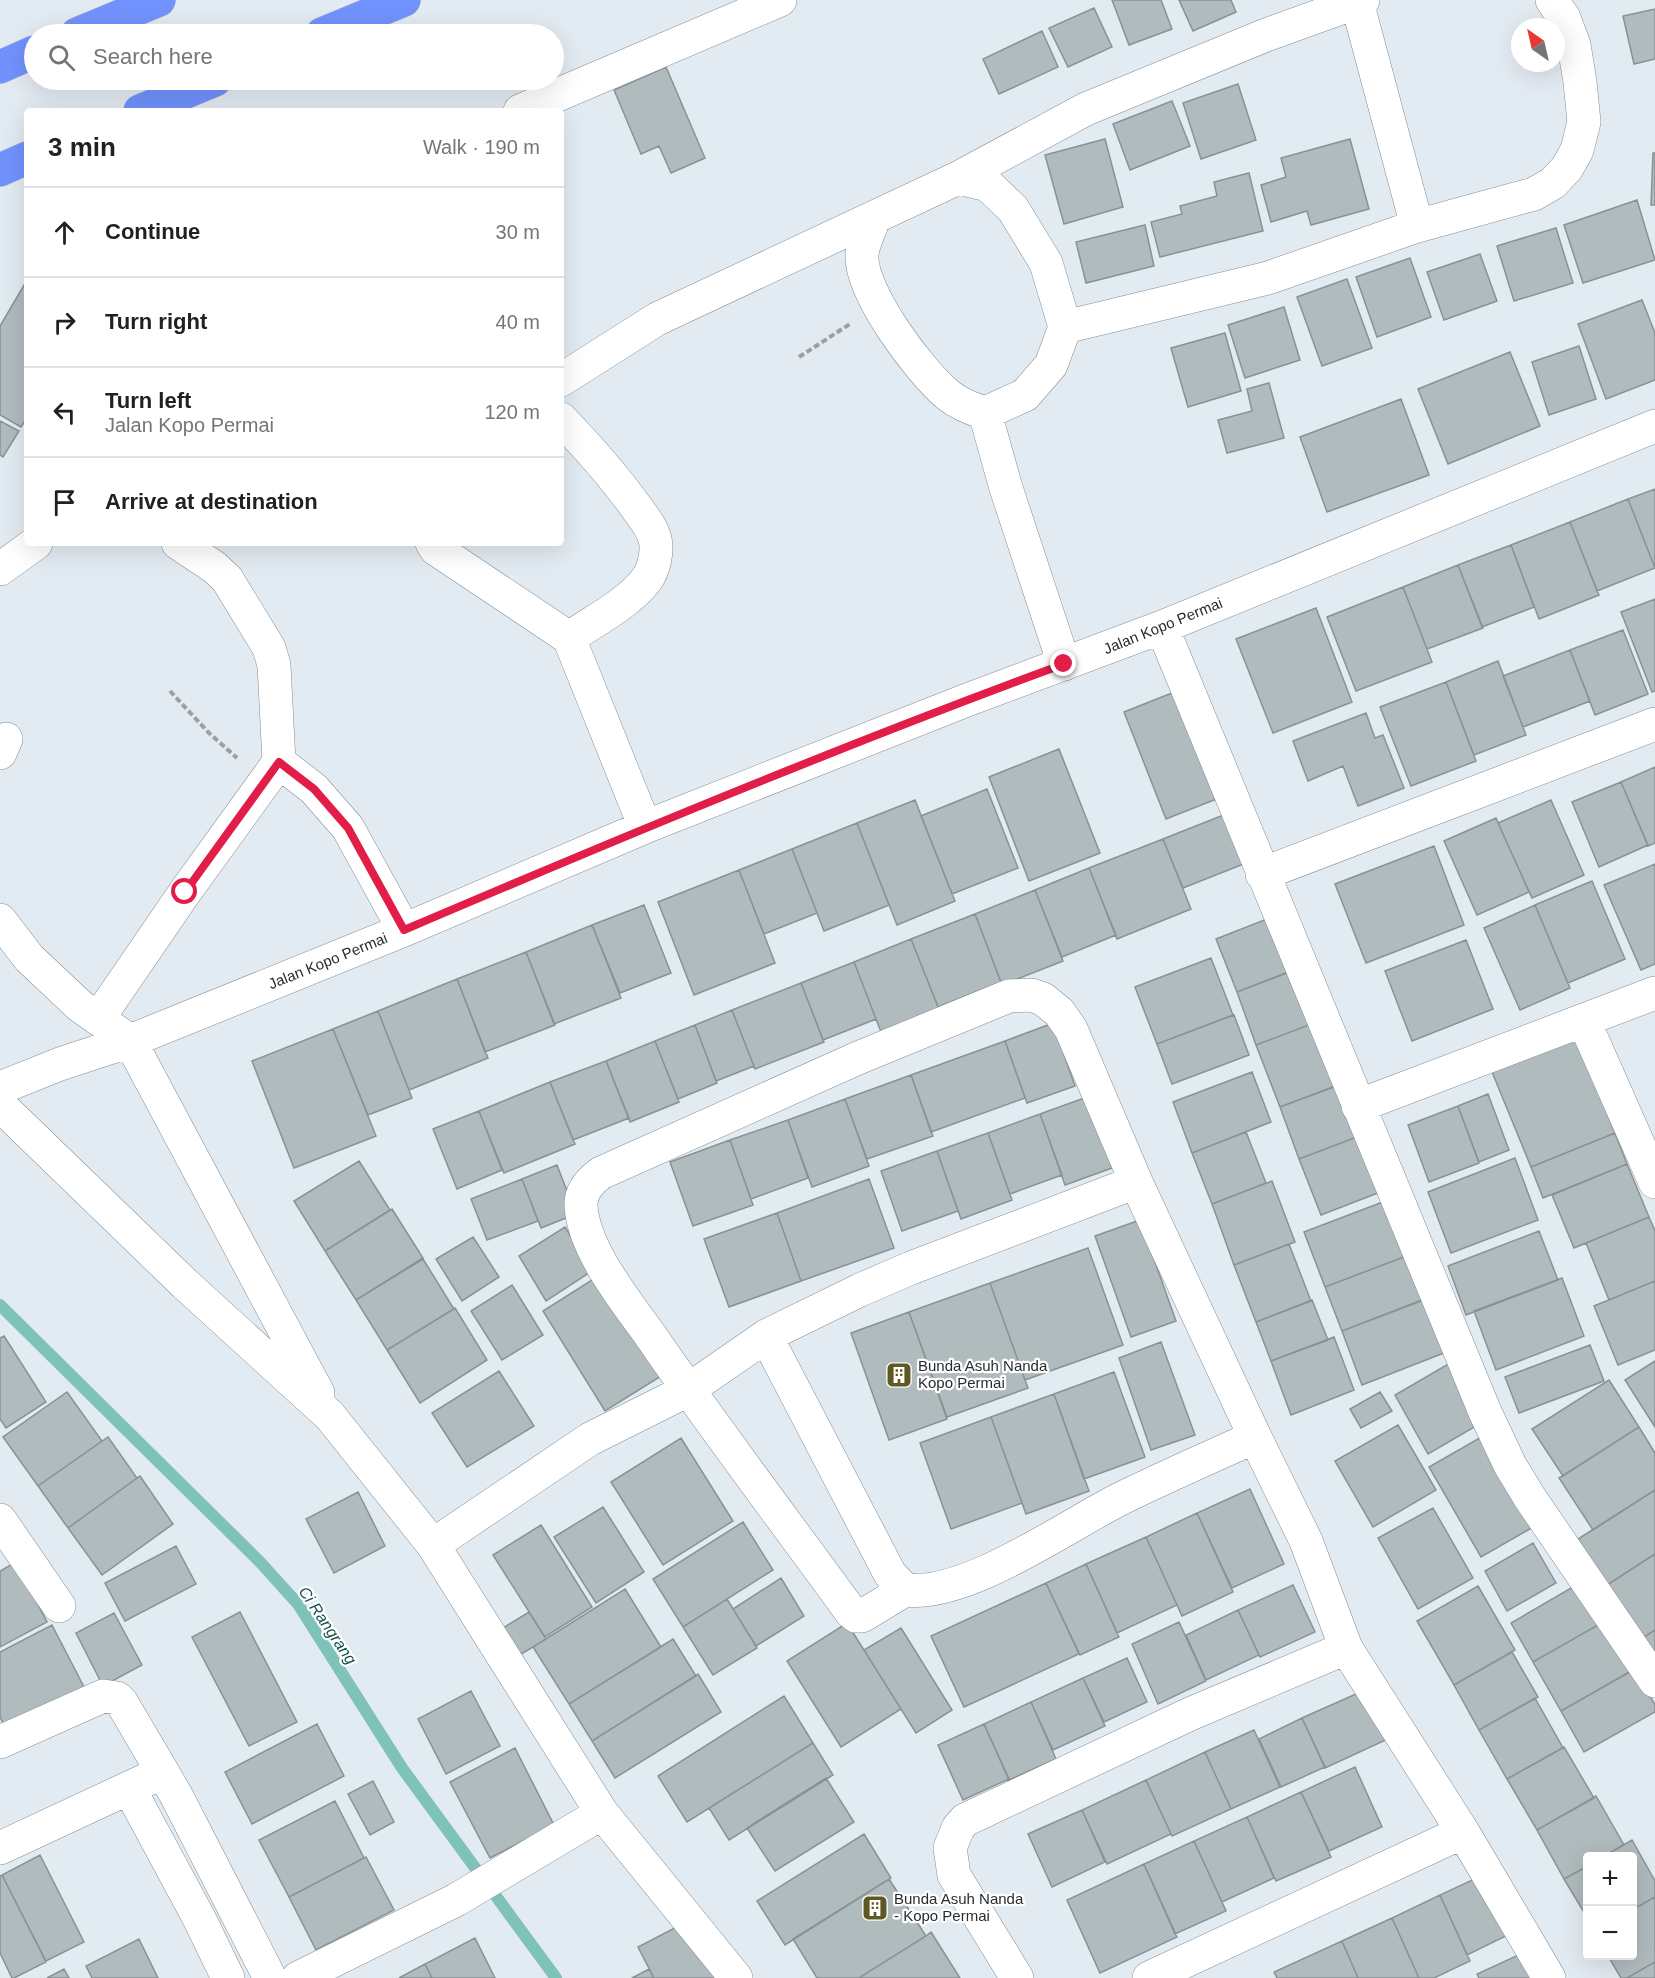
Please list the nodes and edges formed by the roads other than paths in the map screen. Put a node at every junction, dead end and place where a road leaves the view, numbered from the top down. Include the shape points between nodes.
1 (159, 0) edge
2 (404, 0) edge
3 (780, 0) edge
4 (1552, 0) edge
5 (1360, 1) edge
6 (101, 24) edge
7 (346, 24) edge
8 (24, 56) edge
9 (0, 67) edge
10 (191, 90) edge
11 (147, 108) edge
12 (527, 108) edge
13 (24, 159) edge
14 (0, 170) edge
15 (958, 178) junction
16 (874, 219) junction
17 (1417, 226) junction
18 (1065, 327) junction
19 (564, 378) edge
20 (985, 413) junction
21 (564, 422) edge
22 (1655, 426) edge
23 (32, 546) edge
24 (182, 546) edge
25 (434, 546) edge
26 (0, 569) edge
27 (1162, 627) junction
28 (569, 638) junction
29 (1064, 664) junction
30 (1655, 724) edge
31 (272, 772) junction
32 (645, 827) junction
33 (1262, 874) junction
34 (0, 920) edge
35 (404, 930) junction
36 (1655, 993) edge
37 (98, 1018) junction
38 (1584, 1021) junction
39 (130, 1041) junction
40 (0, 1088) edge
41 (0, 1105) edge
42 (1358, 1107) junction
43 (1136, 1182) junction
44 (1655, 1182) edge
45 (766, 1336) junction
46 (688, 1390) junction
47 (330, 1416) junction
48 (1255, 1437) junction
49 (0, 1520) edge
50 (433, 1545) junction
51 (905, 1590) junction
52 (59, 1606) dead end
53 (1346, 1648) junction
54 (1655, 1681) edge
55 (0, 1742) edge
56 (163, 1771) junction
57 (129, 1788) junction
58 (602, 1813) junction
59 (1463, 1832) junction
60 (2, 1841) edge
61 (230, 1903) junction
62 (200, 1920) junction
63 (1185, 1970) edge
64 (228, 1978) edge
65 (270, 1978) edge
66 (298, 1978) edge
67 (736, 1978) edge
68 (1017, 1978) edge
69 (1149, 1978) edge
70 (1550, 1978) edge

1 - 6 highway
2 - 7 highway
3 - 12 street
4 - 17 street via 1574,45 1584,122 1577,150 1567,168 1553,183 1534,194
5 - 15 street via 1086,109
5 - 17 street
8 - 9 highway
10 - 11 highway
13 - 14 highway
15 - 16 street
15 - 18 street via 988,185 1013,209 1046,263
16 - 19 street via 657,319
16 - 20 street via 862,255 868,283 880,309 915,361 948,395
17 - 18 street via 1268,278
18 - 20 street via 1051,365 1025,395
20 - 29 street
21 - 28 street via 621,485 655,540 653,566 647,579
22 - 27 street, Jalan Kopo Permai
23 - 26 street
24 - 31 street via 227,579 269,648 274,665
25 - 28 street
27 - 29 street, Jalan Kopo Permai
27 - 33 street
28 - 32 street
29 - 32 street, Jalan Kopo Permai
30 - 33 street
31 - 35 street via 314,789 348,828
31 - 37 street
32 - 35 street, Jalan Kopo Permai
33 - 42 street
34 - 37 street via 29,958
35 - 39 street, Jalan Kopo Permai
36 - 38 street
37 - 39 street
38 - 42 street
38 - 44 street
39 - 40 street, Jalan Kopo Permai
39 - 47 street
41 - 47 street via 185,1284
42 - 54 street via 1510,1465
43 - 45 street via 911,1268
43 - 46 street via 1071,1029 1052,1005 1031,995 1009,996 858,1058 609,1169 594,1178 583,1192 581,1205 593,1248
43 - 48 street
45 - 46 street
45 - 51 street via 890,1574
46 - 50 street via 590,1439
46 - 51 street via 856,1616
47 - 50 street
48 - 51 street via 1120,1499 997,1567 946,1586 926,1591
48 - 53 street via 1306,1541
49 - 52 street
50 - 58 street
53 - 59 street
53 - 68 street via 1179,1719 965,1820 958,1827 950,1848 954,1875
55 - 56 street via 111,1695 122,1703
56 - 57 street
56 - 61 street
57 - 60 street
57 - 62 street
58 - 66 street via 456,1900
58 - 67 street
59 - 63 street
59 - 70 street
61 - 62 street
61 - 65 street
62 - 64 street
63 - 69 street

